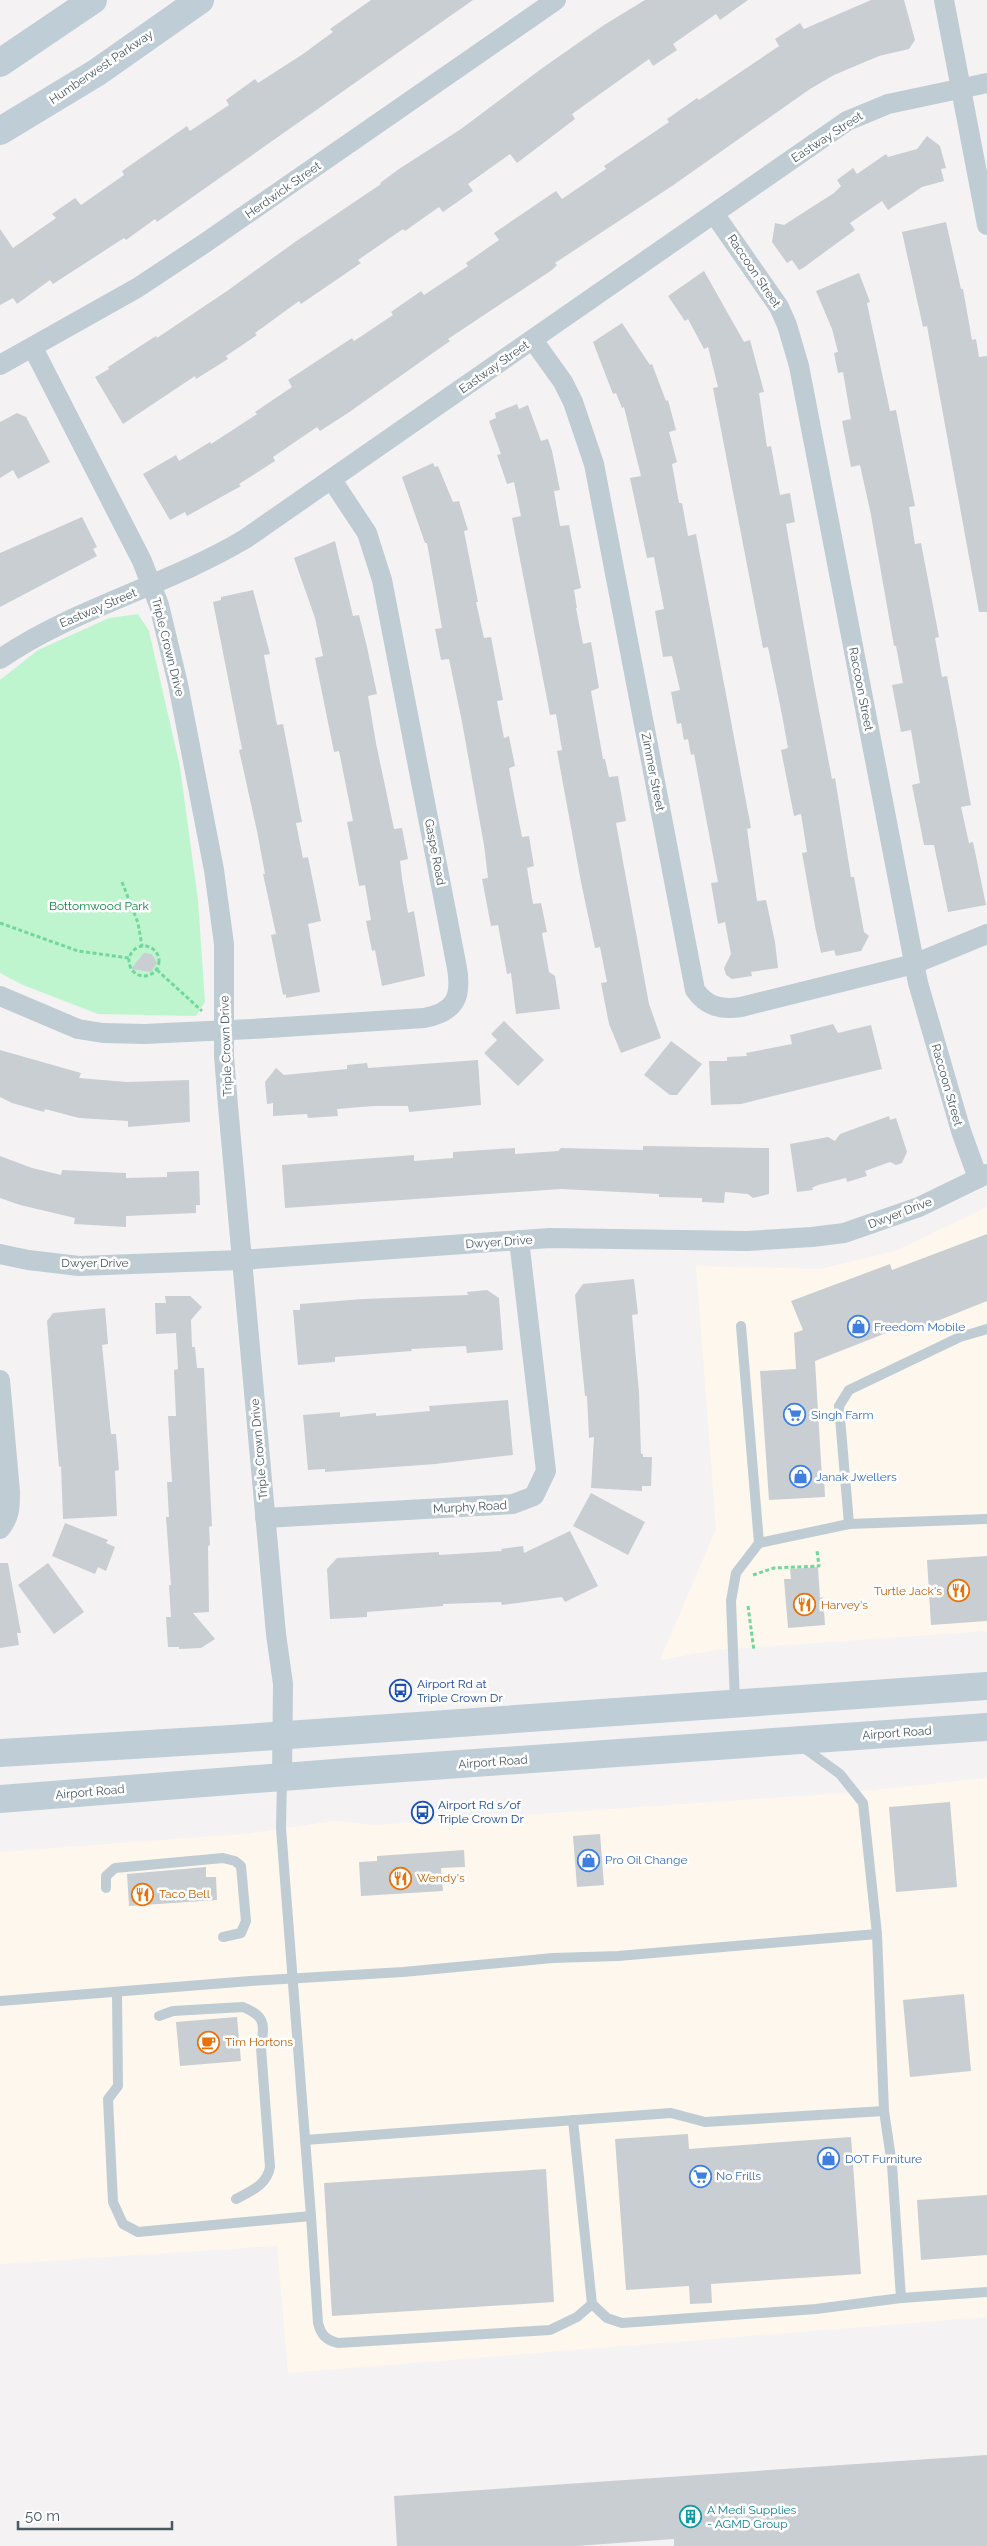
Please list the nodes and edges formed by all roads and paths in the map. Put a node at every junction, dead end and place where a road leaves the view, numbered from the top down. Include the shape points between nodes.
1 (93, 0) edge
2 (200, 0) edge
3 (556, 0) edge
4 (944, 0) edge
5 (0, 63) edge
6 (987, 83) edge
7 (961, 88) junction
8 (0, 132) edge
9 (715, 215) junction
10 (987, 225) edge
11 (533, 340) junction
12 (33, 348) junction
13 (0, 365) edge
14 (332, 480) junction
15 (152, 585) junction
16 (0, 659) edge
17 (122, 882) dead end
18 (0, 923) edge
19 (987, 934) edge
20 (142, 946) junction
21 (130, 958) junction
22 (914, 964) junction
23 (157, 970) junction
24 (0, 996) edge
25 (202, 1011) dead end
26 (224, 1030) junction
27 (982, 1176) edge
28 (519, 1240) junction
29 (0, 1254) edge
30 (240, 1260) junction
31 (741, 1326) dead end
32 (987, 1329) edge
33 (0, 1380) edge
34 (265, 1518) junction
35 (987, 1519) edge
36 (849, 1524) junction
37 (0, 1529) edge
38 (758, 1543) junction
39 (817, 1551) dead end
40 (749, 1580) dead end
41 (748, 1604) dead end
42 (754, 1651) dead end
43 (987, 1686) edge
44 (735, 1704) junction
45 (987, 1727) edge
46 (282, 1736) junction
47 (793, 1740) junction
48 (0, 1752) edge
49 (282, 1777) junction
50 (0, 1799) edge
51 (106, 1888) dead end
52 (878, 1934) junction
53 (223, 1937) dead end
54 (292, 1978) junction
55 (116, 1992) junction
56 (0, 2001) edge
57 (160, 2016) dead end
58 (884, 2111) junction
59 (573, 2120) junction
60 (304, 2140) junction
61 (236, 2199) dead end
62 (311, 2216) junction
63 (987, 2292) edge
64 (901, 2298) junction
65 (592, 2304) junction

1 - 5 main road
2 - 8 main road, Humberwest Parkway via 96,73
3 - 12 street, Herdwick Street via 205,243 137,288
4 - 7 street
6 - 7 street, Eastway Street
7 - 9 street, Eastway Street via 888,104 847,121
7 - 10 street
9 - 11 street, Eastway Street
9 - 22 street, Raccoon Street via 779,307 799,366
11 - 14 street, Eastway Street
11 - 22 street, Zimmer Street via 573,402 594,464 695,990 708,1004 723,1009
12 - 13 street, Herdwick Street
12 - 15 street, Triple Crown Drive
14 - 15 street, Eastway Street via 215,557
14 - 26 street, Gaspe Road via 367,533 376,555 460,987 456,1001 445,1011 424,1018
15 - 16 street, Eastway Street via 46,630
15 - 26 street, Triple Crown Drive via 178,684 220,912 224,944
17 - 20 path via 138,923
18 - 21 path via 78,951
19 - 22 street, Zimmer Street
20 - 21 path via 133,951
20 - 23 path via 156,951 160,960
21 - 23 path via 131,970 139,976 149,976
22 - 27 street, Raccoon Street via 960,1131
23 - 25 path
24 - 26 street, Gaspe Road via 78,1030 144,1034
26 - 30 street, Triple Crown Drive
27 - 28 street, Dwyer Drive via 882,1221 844,1233 812,1238 748,1242
28 - 30 street, Dwyer Drive
28 - 34 street, Murphy Road via 546,1471 534,1496 513,1504
29 - 30 street, Dwyer Drive via 78,1266
30 - 34 street, Triple Crown Drive
31 - 38 lane
32 - 36 lane via 960,1336 848,1390 839,1406
33 - 37 street via 10,1492 10,1510
34 - 46 street, Triple Crown Drive via 283,1684
35 - 36 lane
36 - 38 lane
38 - 44 lane via 736,1573 731,1601
39 - 40 path via 819,1566 774,1568 752,1575
41 - 42 path
43 - 44 main road
44 - 46 main road
45 - 47 main road, Airport Road
46 - 48 main road
46 - 49 street, Triple Crown Drive
47 - 49 main road, Airport Road
47 - 52 lane via 840,1774 862,1803
49 - 50 main road, Airport Road
49 - 54 lane via 281,1828
51 - 53 lane via 106,1876 115,1868 222,1858 235,1861 241,1866 246,1921 241,1933
52 - 54 lane
52 - 58 lane
54 - 55 lane
54 - 60 lane
55 - 56 lane
55 - 62 lane via 118,2086 108,2099 114,2202 123,2224 138,2232
57 - 61 lane via 173,2011 244,2007 262,2019 261,2048 270,2167 268,2177 258,2187
58 - 59 lane via 705,2122 671,2113
58 - 64 lane via 892,2165
59 - 60 lane
59 - 65 lane
60 - 62 lane
62 - 65 lane via 318,2323 324,2337 330,2341 550,2330 577,2317
63 - 64 lane
64 - 65 lane via 816,2309 622,2323 607,2318

